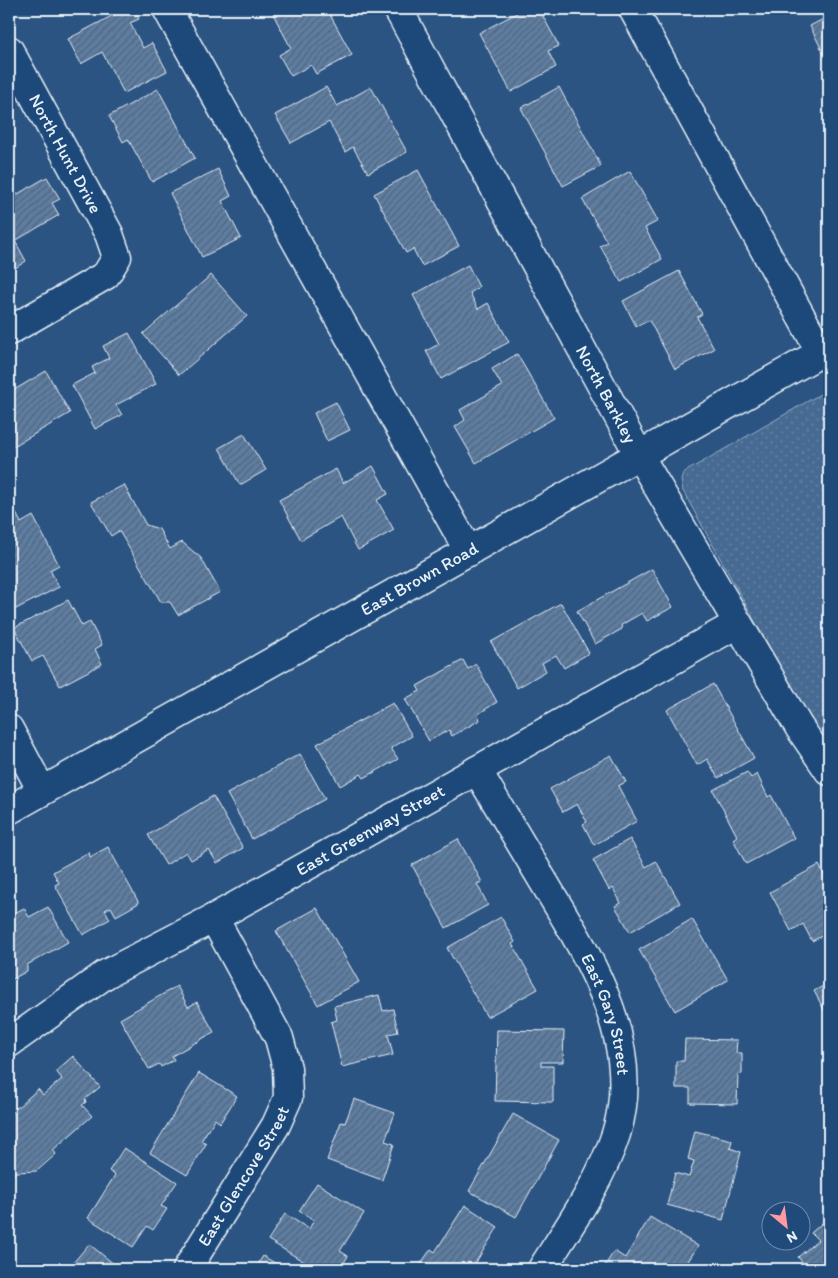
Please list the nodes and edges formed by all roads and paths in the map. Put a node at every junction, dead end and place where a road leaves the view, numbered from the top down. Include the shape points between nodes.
1 (167, 9) edge
2 (398, 9) edge
3 (633, 9) edge
4 (9, 50) edge
5 (9, 331) edge
6 (825, 350) edge
7 (639, 455) junction
8 (469, 552) junction
9 (737, 624) junction
10 (9, 729) edge
11 (477, 770) junction
12 (829, 771) edge
13 (42, 791) junction
14 (9, 810) edge
15 (214, 918) junction
16 (9, 1043) edge
17 (187, 1269) edge
18 (542, 1269) edge

1 - 8 street
2 - 7 street, North Barkley
3 - 6 street
4 - 5 street, North Hunt Drive via 109,234 117,257 106,275
6 - 7 street, East Brown Road
7 - 8 street, East Brown Road
7 - 9 street, North Barkley
8 - 13 street, East Brown Road
9 - 11 street, East Greenway Street
9 - 12 street, North Barkley via 799,728
10 - 13 street
11 - 15 street, East Greenway Street
11 - 18 street, East Gary Street via 584,949 608,1001 619,1046 624,1092 616,1133 596,1182
13 - 14 street, East Brown Road
15 - 16 street, East Greenway Street via 106,974
15 - 17 street, East Glencove Street via 279,1038 287,1068 288,1098 276,1125

